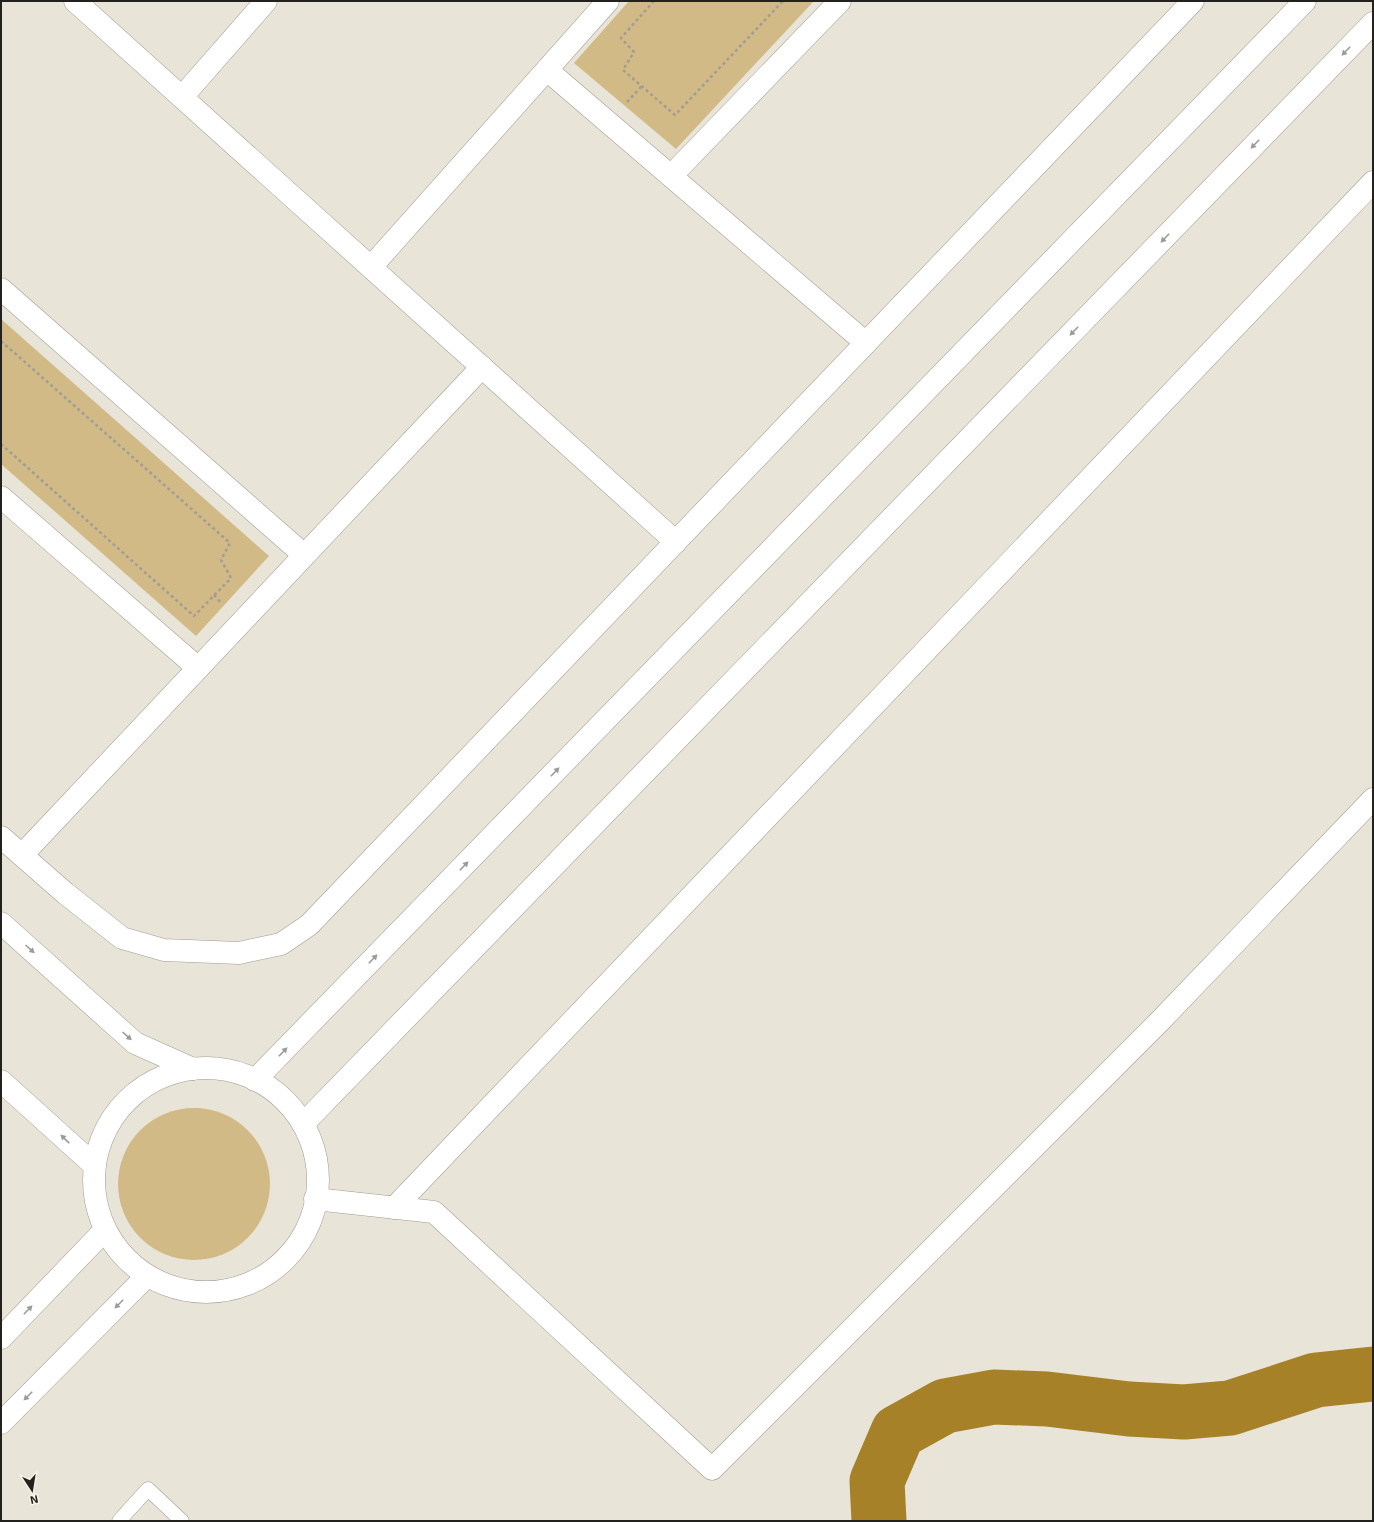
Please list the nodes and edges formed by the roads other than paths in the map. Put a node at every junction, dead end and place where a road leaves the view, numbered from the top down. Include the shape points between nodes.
1 (75, 1) edge
2 (266, 1) edge
3 (608, 1) edge
4 (840, 1) edge
5 (1193, 1) edge
6 (1305, 1) edge
7 (1373, 23) edge
8 (547, 70) junction
9 (182, 97) junction
10 (672, 176) junction
11 (1373, 182) edge
12 (371, 267) junction
13 (1, 289) edge
14 (866, 343) junction
15 (482, 367) junction
16 (1, 497) edge
17 (676, 542) junction
18 (304, 555) junction
19 (198, 668) junction
20 (1373, 799) edge
21 (1, 837) edge
22 (22, 855) junction
23 (1, 923) edge
24 (193, 1069) junction
25 (256, 1080) junction
26 (1, 1081) edge
27 (303, 1124) junction
28 (94, 1165) junction
29 (315, 1199) junction
30 (394, 1208) junction
31 (105, 1230) junction
32 (147, 1276) junction
33 (1, 1338) edge
34 (1, 1423) edge
35 (119, 1521) edge
36 (182, 1521) edge

1 - 9 street
2 - 9 street
3 - 8 street
4 - 10 street
5 - 14 street
25 -> 6 street
7 -> 27 street
8 - 10 street
8 - 12 street
9 - 12 street
10 - 14 street
11 - 30 street
12 - 15 street
13 - 18 street
14 - 17 street
15 - 17 street
15 - 18 street
16 - 19 street
17 - 22 street via 310,925 281,944 239,953 164,950 122,938 65,894
18 - 19 street
19 - 22 street
20 - 30 street via 1158,1022 712,1470 434,1212
21 - 22 street
23 -> 24 street via 135,1043
24 - 25 street via 225,1070
24 - 28 street via 157,1079 127,1100 105,1130
25 - 27 street via 274,1091 290,1106
28 -> 26 street
27 - 29 street via 315,1154 318,1187
28 - 31 street via 94,1198
29 - 30 street
29 - 32 street via 311,1219 295,1248 272,1271 242,1286 210,1292 177,1289
31 - 32 street via 116,1248
33 -> 31 street
32 -> 34 street
35 - 36 lane via 148,1489

